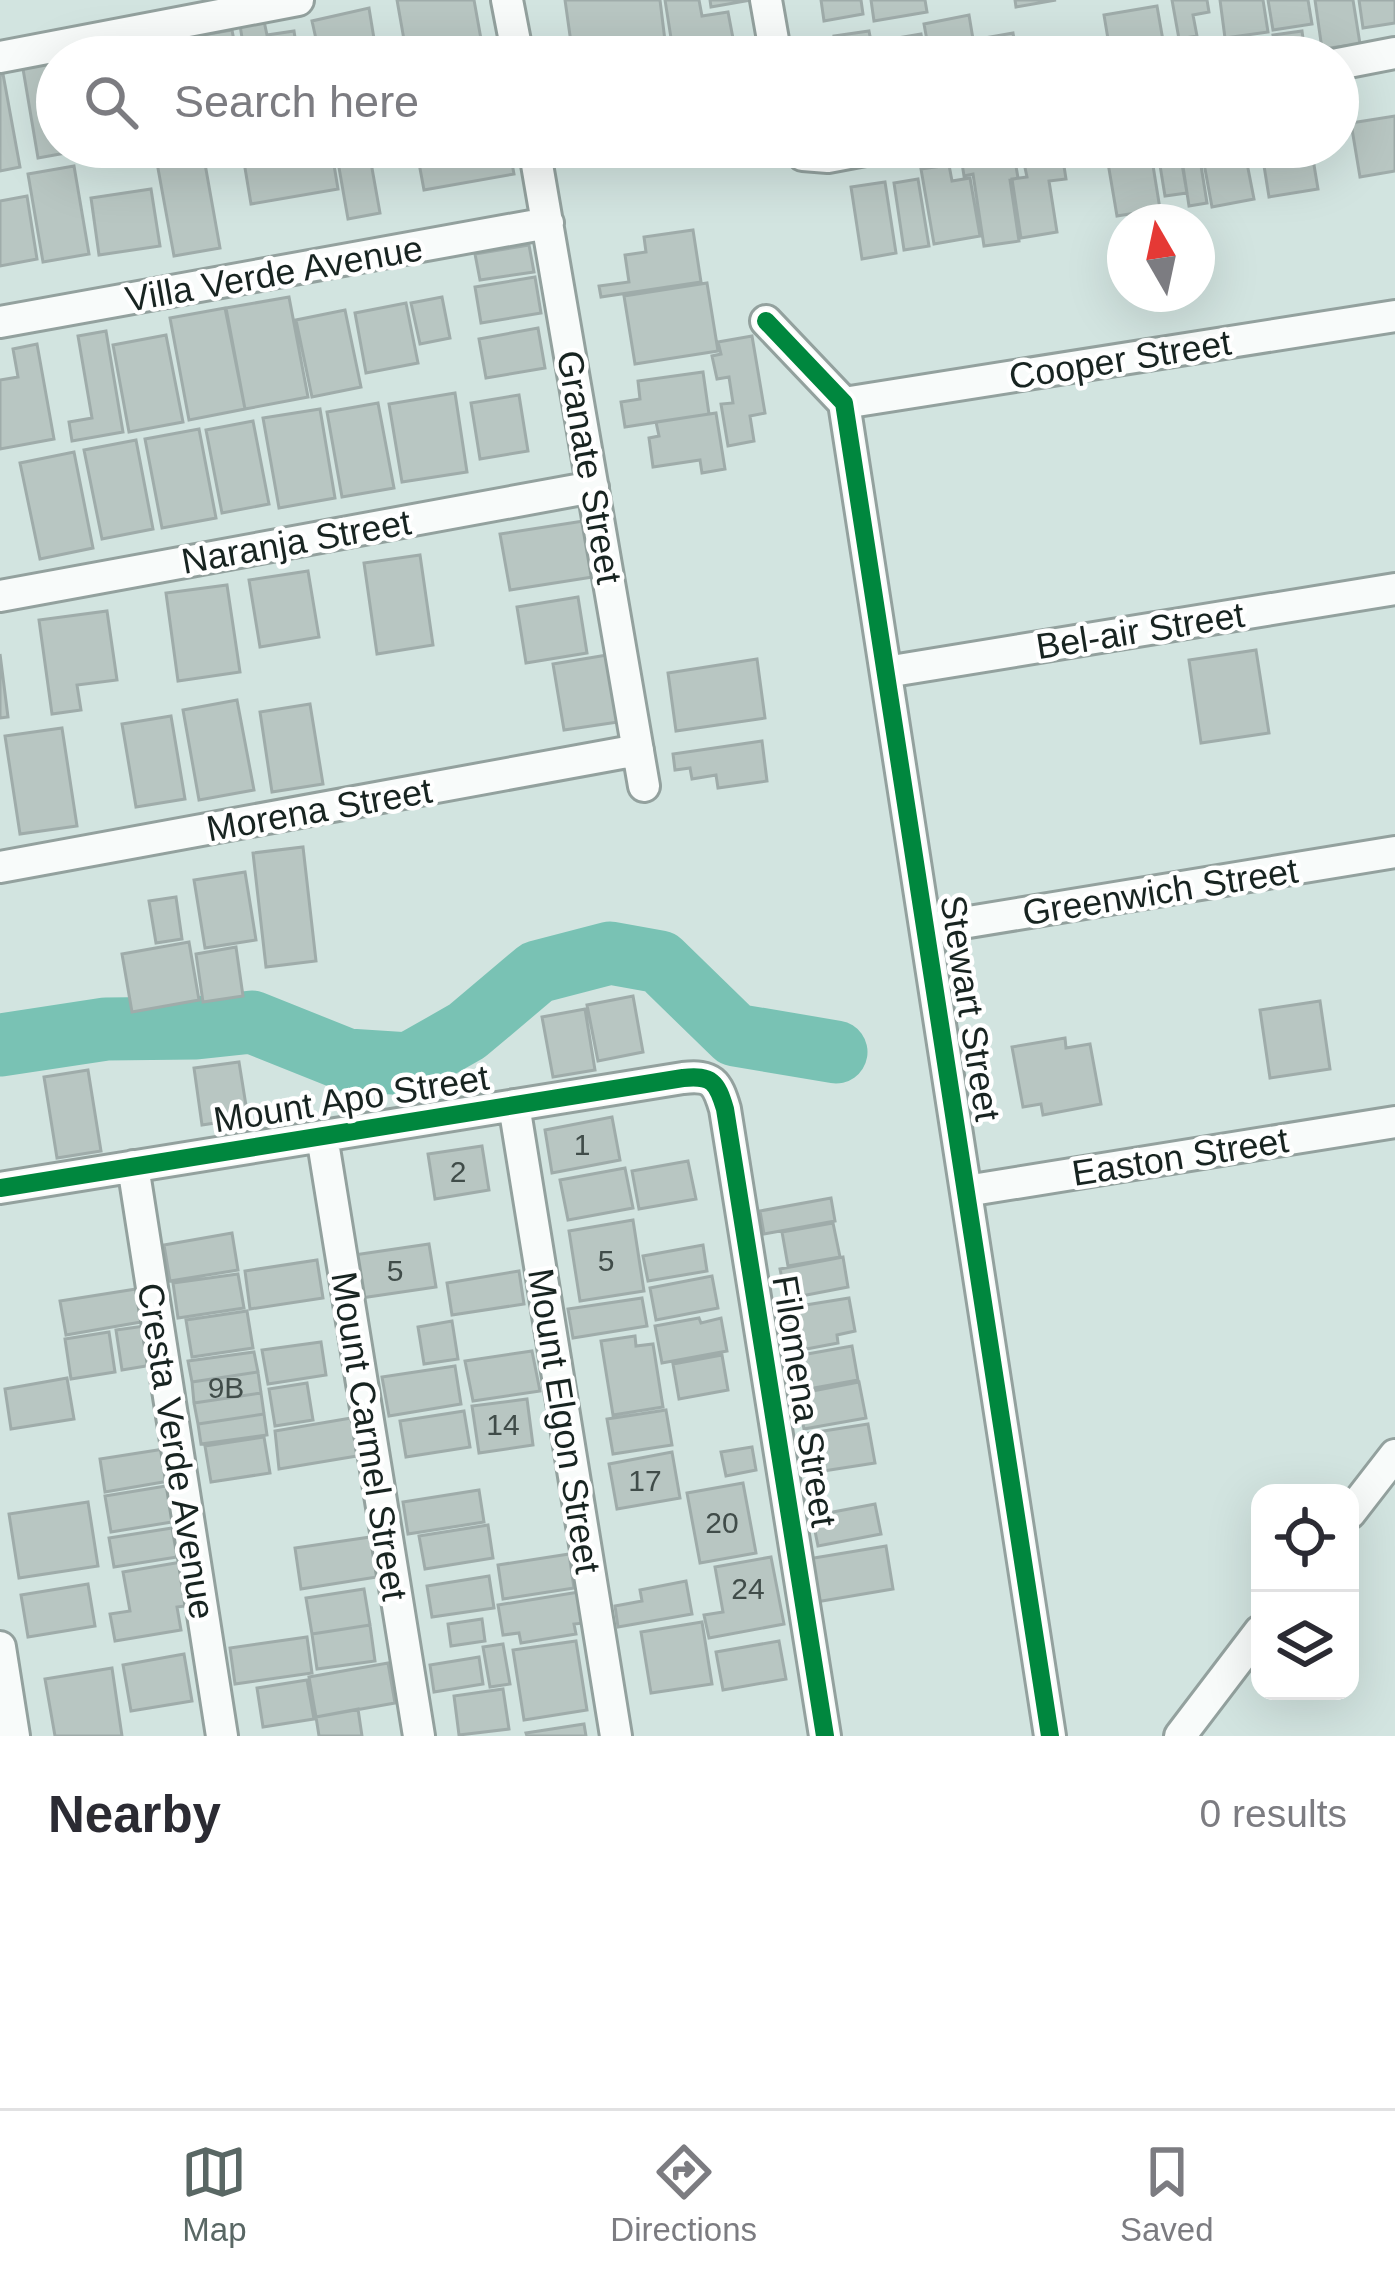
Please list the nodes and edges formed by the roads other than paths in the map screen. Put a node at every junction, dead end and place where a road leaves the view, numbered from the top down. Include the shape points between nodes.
1 (298, 0) edge
2 (507, 0) edge
3 (766, 0) edge
4 (110, 36) edge
5 (514, 36) edge
6 (772, 36) edge
7 (36, 50) edge
8 (1395, 53) edge
9 (0, 57) edge
10 (1359, 60) edge
11 (538, 168) edge
12 (548, 224) junction
13 (1395, 316) edge
14 (766, 321) dead end
15 (0, 322) edge
16 (844, 403) junction
17 (593, 487) junction
18 (1395, 589) edge
19 (0, 596) edge
20 (886, 672) junction
21 (638, 750) junction
22 (644, 786) dead end
23 (1395, 852) edge
24 (0, 867) edge
25 (926, 929) junction
26 (712, 1080) joint
27 (514, 1106) junction
28 (1395, 1122) edge
29 (322, 1136) junction
30 (133, 1166) junction
31 (0, 1188) edge
32 (966, 1191) junction
33 (1395, 1455) edge
34 (1359, 1502) edge
35 (1251, 1643) edge
36 (0, 1647) edge
37 (14, 1736) edge
38 (222, 1736) edge
39 (418, 1736) edge
40 (616, 1736) edge
41 (825, 1736) edge
42 (1050, 1736) edge
43 (1180, 1736) edge

1 - 4 street
2 - 5 street
3 - 6 street
7 - 9 street
8 - 10 street
11 - 12 street, Granate Street
12 - 15 street, Villa Verde Avenue
12 - 17 street, Granate Street
13 - 16 street, Cooper Street
14 - 16 street
16 - 20 street, Stewart Street
17 - 19 street, Naranja Street
17 - 21 street, Granate Street
18 - 20 street, Bel-air Street
20 - 25 street, Stewart Street
21 - 22 street, Granate Street
21 - 24 street, Morena Street
23 - 25 street, Greenwich Street
25 - 32 street, Stewart Street
26 - 27 street, Mount Apo Street
26 - 41 street, Filomena Street via 725,1109
27 - 29 street, Mount Apo Street
27 - 40 street, Mount Elgon Street
28 - 32 street, Easton Street
29 - 30 street, Mount Apo Street
29 - 39 street, Mount Carmel Street
30 - 31 street, Mount Apo Street
30 - 38 street, Cresta Verde Avenue
32 - 42 street, Stewart Street
33 - 34 street
35 - 43 street
36 - 37 street

